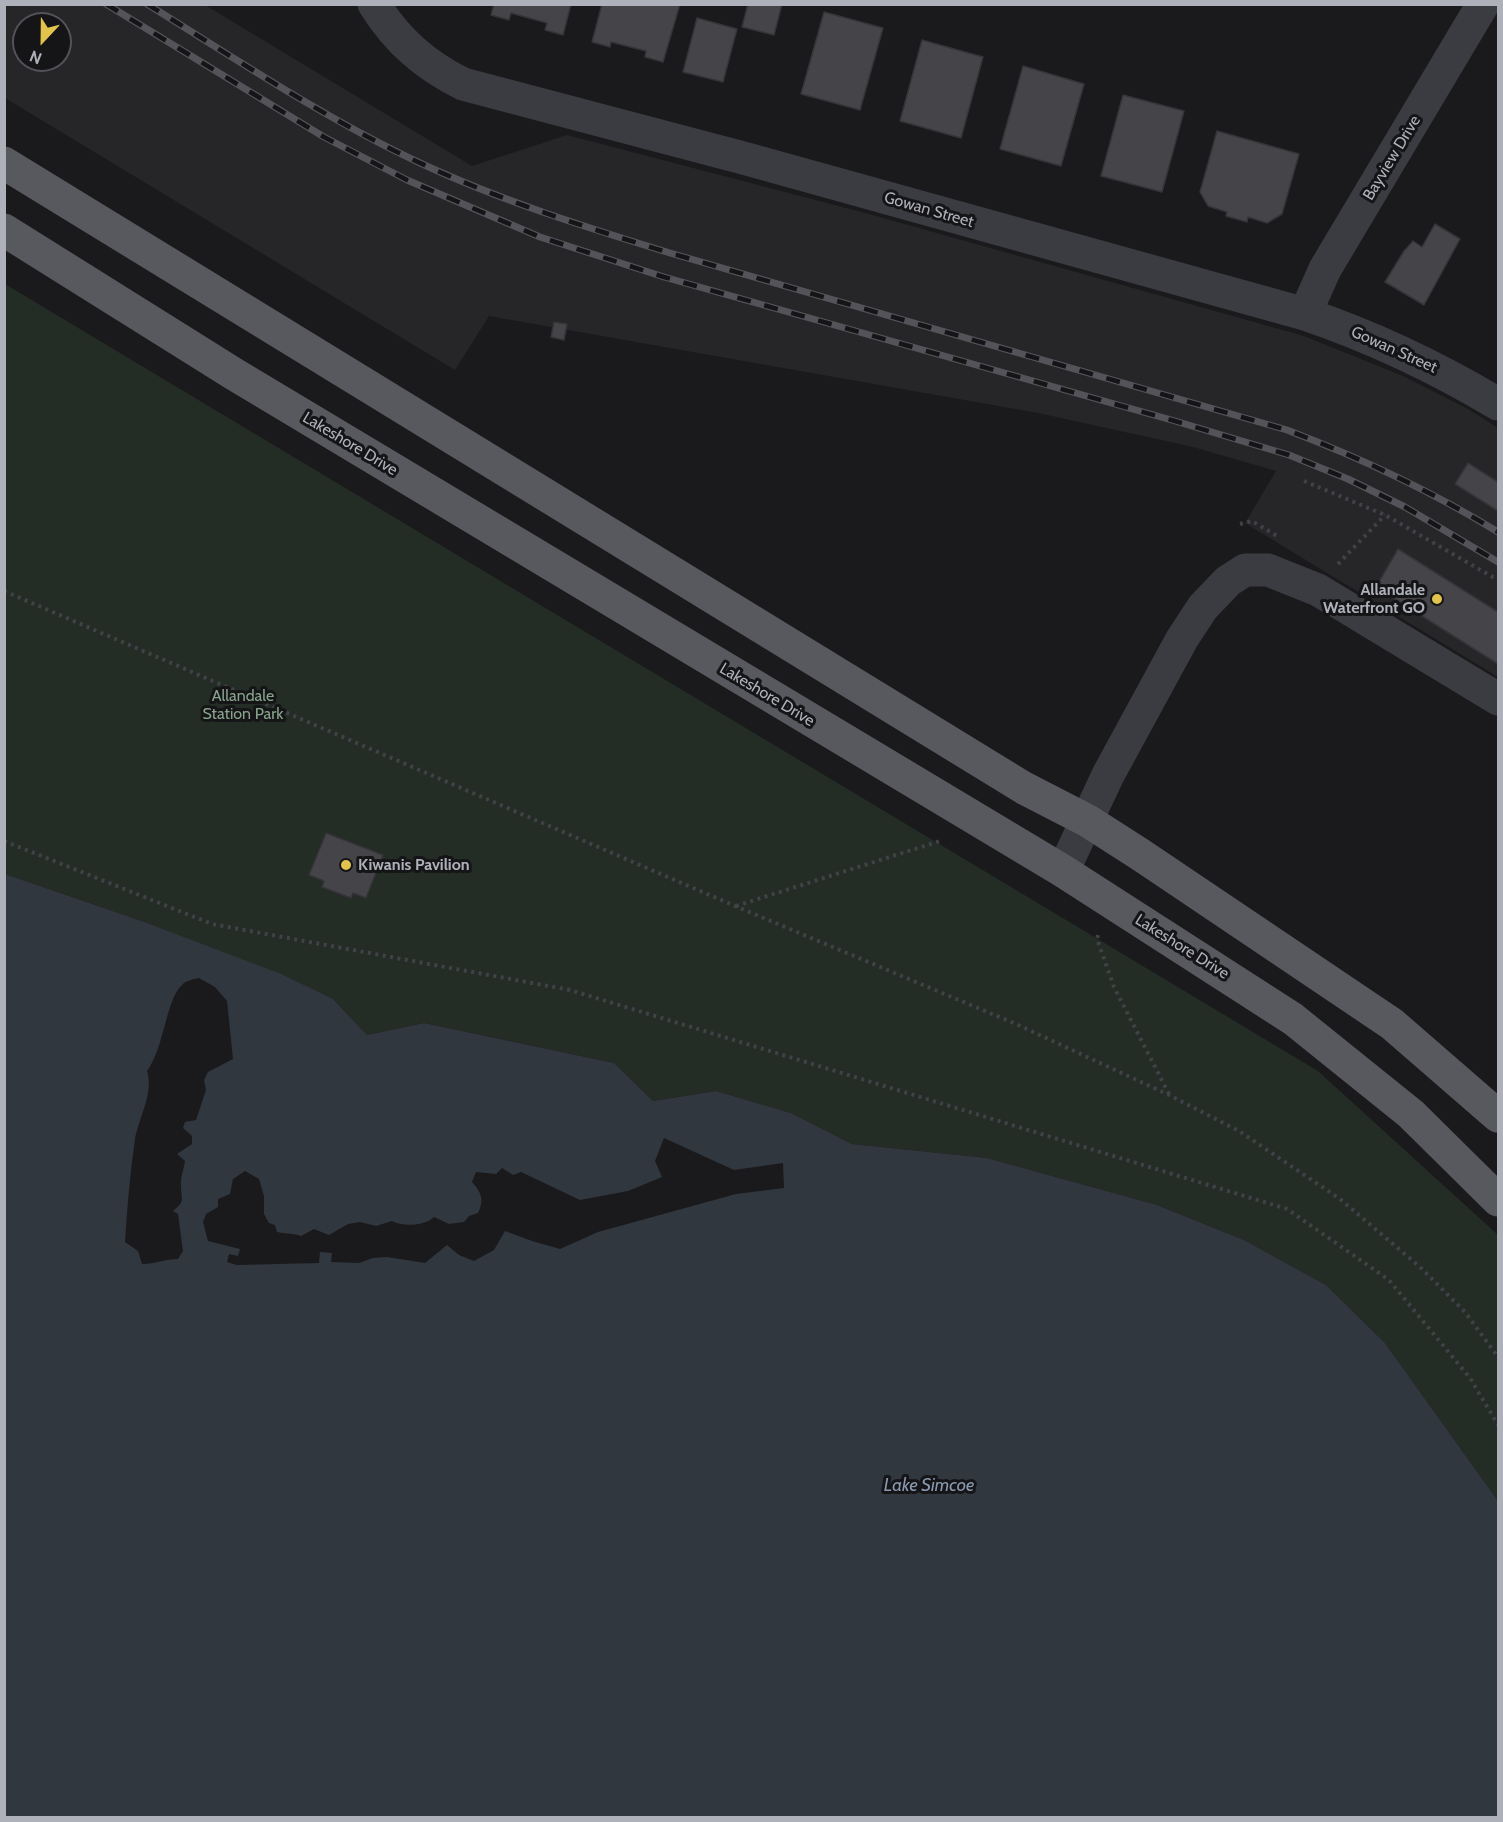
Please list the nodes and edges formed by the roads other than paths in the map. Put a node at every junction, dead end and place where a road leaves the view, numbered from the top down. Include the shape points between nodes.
1 (374, 4) edge
2 (1483, 4) edge
3 (4, 163) edge
4 (4, 230) edge
5 (1305, 314) junction
6 (1498, 404) edge
7 (1498, 699) edge
8 (1088, 821) junction
9 (1063, 871) junction
10 (1498, 1116) edge
11 (1498, 1200) edge

1 - 5 street, Gowan Street via 413,52 463,84
2 - 5 street, Bayview Drive via 1325,269
3 - 8 main road via 1014,781
4 - 9 main road, Lakeshore Drive via 234,374
5 - 6 street, Gowan Street via 1397,349
7 - 8 street via 1318,590 1268,570 1245,570 1203,606 1182,639 1108,775
8 - 9 street
8 - 10 main road via 1392,1024
9 - 11 main road, Lakeshore Drive via 1293,1019 1411,1114

